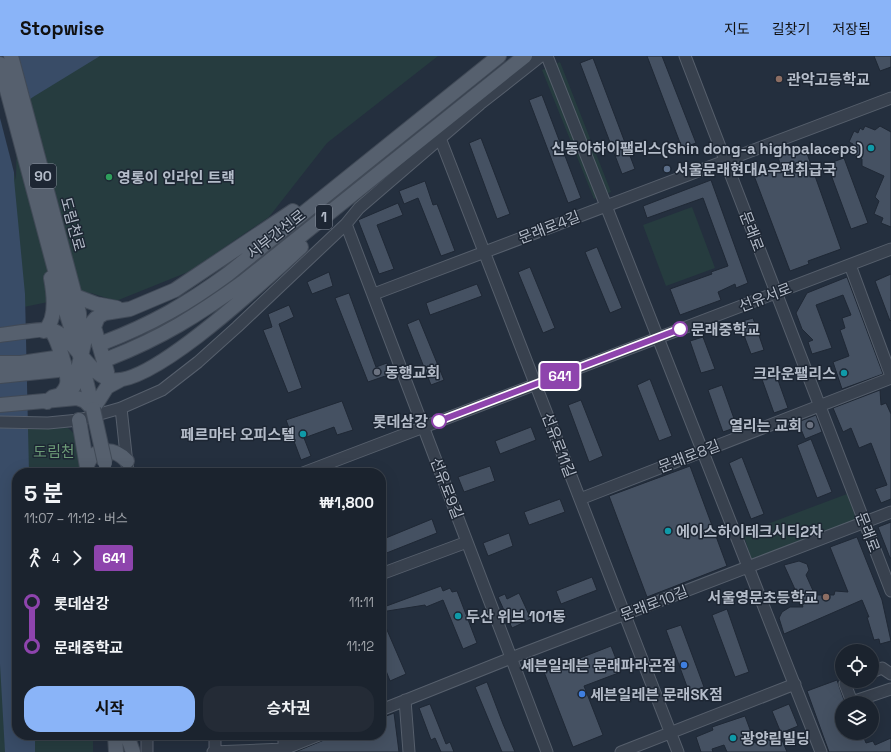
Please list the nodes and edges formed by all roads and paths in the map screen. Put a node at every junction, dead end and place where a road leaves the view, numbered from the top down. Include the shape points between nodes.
1 (11, 56) edge
2 (499, 56) edge
3 (525, 56) edge
4 (541, 56) edge
5 (547, 56) edge
6 (685, 56) edge
7 (0, 64) edge
8 (891, 98) edge
9 (440, 138) junction
10 (378, 152) junction
11 (725, 161) junction
12 (389, 166) junction
13 (606, 206) junction
14 (346, 224) junction
15 (891, 249) edge
16 (484, 252) junction
17 (850, 265) junction
18 (776, 293) junction
19 (374, 294) junction
20 (64, 299) junction
21 (130, 309) junction
22 (100, 315) junction
23 (47, 330) junction
24 (0, 335) edge
25 (658, 338) junction
26 (105, 342) dead end
27 (80, 356) junction
28 (110, 358) dead end
29 (0, 364) edge
30 (0, 376) edge
31 (891, 377) edge
32 (116, 380) junction
33 (536, 385) junction
34 (60, 396) junction
35 (47, 402) junction
36 (0, 405) edge
37 (820, 406) junction
38 (120, 408) junction
39 (93, 409) junction
40 (79, 420) junction
41 (0, 422) edge
42 (423, 427) junction
43 (703, 451) junction
44 (127, 467) edge
45 (87, 468) edge
46 (87, 468) edge
47 (106, 468) edge
48 (316, 468) edge
49 (580, 499) junction
50 (891, 512) edge
51 (864, 522) junction
52 (467, 542) junction
53 (748, 567) junction
54 (386, 572) edge
55 (891, 591) edge
56 (625, 614) junction
57 (511, 658) junction
58 (879, 669) edge
59 (891, 674) edge
60 (794, 684) junction
61 (847, 688) edge
62 (891, 689) edge
63 (405, 700) junction
64 (386, 708) edge
65 (671, 733) junction
66 (119, 740) edge
67 (147, 740) edge
68 (214, 740) edge
69 (307, 740) edge
70 (284, 750) edge
71 (133, 752) edge
72 (147, 752) edge
73 (214, 752) edge
74 (409, 752) edge
75 (547, 752) edge
76 (621, 752) edge
77 (678, 752) edge
78 (821, 752) edge

1 - 20 main road, 도림천로 / 90
2 - 10 main road, 서부간선로 / 1
3 - 12 main road, 서부간선로 / 1
4 - 9 street
5 - 13 street
6 - 11 street, 문래로
7 - 20 main road, 도림천로 / 90
8 - 11 street, 문래로4길
9 - 14 street via 359,208
9 - 16 street, 선유로11길
10 - 21 main road, 1 via 188,282
10 - 26 main road, 서부간선로 / 1 via 228,274 189,302 161,318
11 - 13 street, 문래로4길
11 - 18 street, 문래로
12 - 28 main road, 서부간선로 / 1 via 199,314 169,332
12 - 32 main road, 1 via 320,230 190,342 151,367
13 - 16 street, 문래로4길
13 - 25 street
14 - 19 street, 선유로9길
14 - 38 street via 237,327 168,386
15 - 17 street, 선유서로
16 - 19 street, 문래로4길
16 - 33 street, 선유로11길
17 - 18 street, 선유서로
17 - 31 street
18 - 25 street, 선유서로
18 - 37 street, 문래로
19 - 42 street, 선유로9길
20 - 21 main road
20 - 23 main road
20 - 27 main road, 도림천로 / 90
21 - 22 main road, 1
22 - 27 main road via 88,330
22 - 32 main road via 95,331 106,371
23 - 24 main road
23 - 27 main road via 61,335
23 - 34 main road via 56,338 67,380
25 - 33 street, 선유서로
25 - 43 street
27 - 32 main road via 101,374
27 - 34 main road via 74,386 68,393
27 - 39 main road, 도림천로 / 90
29 - 30 main road via 56,364
31 - 37 street
32 - 39 main road, 1 via 107,387
33 - 42 street, 선유서로
33 - 49 street, 선유로11길
34 - 35 main road via 53,397
35 - 36 main road
35 - 39 main road via 77,398 85,401
37 - 43 street, 문래로8길
37 - 51 street, 문래로
38 - 40 street
38 - 44 street
39 - 47 main road, 도림천로 / 90, bridge
40 - 41 street via 48,423
40 - 45 main road
42 - 48 street, 선유서로
42 - 52 street, 선유로9길
43 - 49 street, 문래로8길
43 - 53 street
44 - 46 main road via 115,451 106,450 92,455
49 - 56 street, 선유로11길
50 - 51 street, 문래로10길
51 - 53 street, 문래로10길
51 - 55 street, 문래로
52 - 54 street
52 - 57 street, 선유로9길
53 - 56 street, 문래로10길
53 - 60 street
56 - 57 street, 문래로10길
56 - 65 street, 선유로11길
57 - 63 street, 문래로10길
57 - 75 street, 선유로9길
58 - 59 street via 882,668
60 - 65 street
60 - 78 street
61 - 62 street via 852,702
63 - 64 street, 문래로10길
63 - 74 street
65 - 76 street
65 - 77 street, 선유로11길
66 - 71 main road
67 - 72 street
68 - 73 street
69 - 70 street
70 - 73 street

